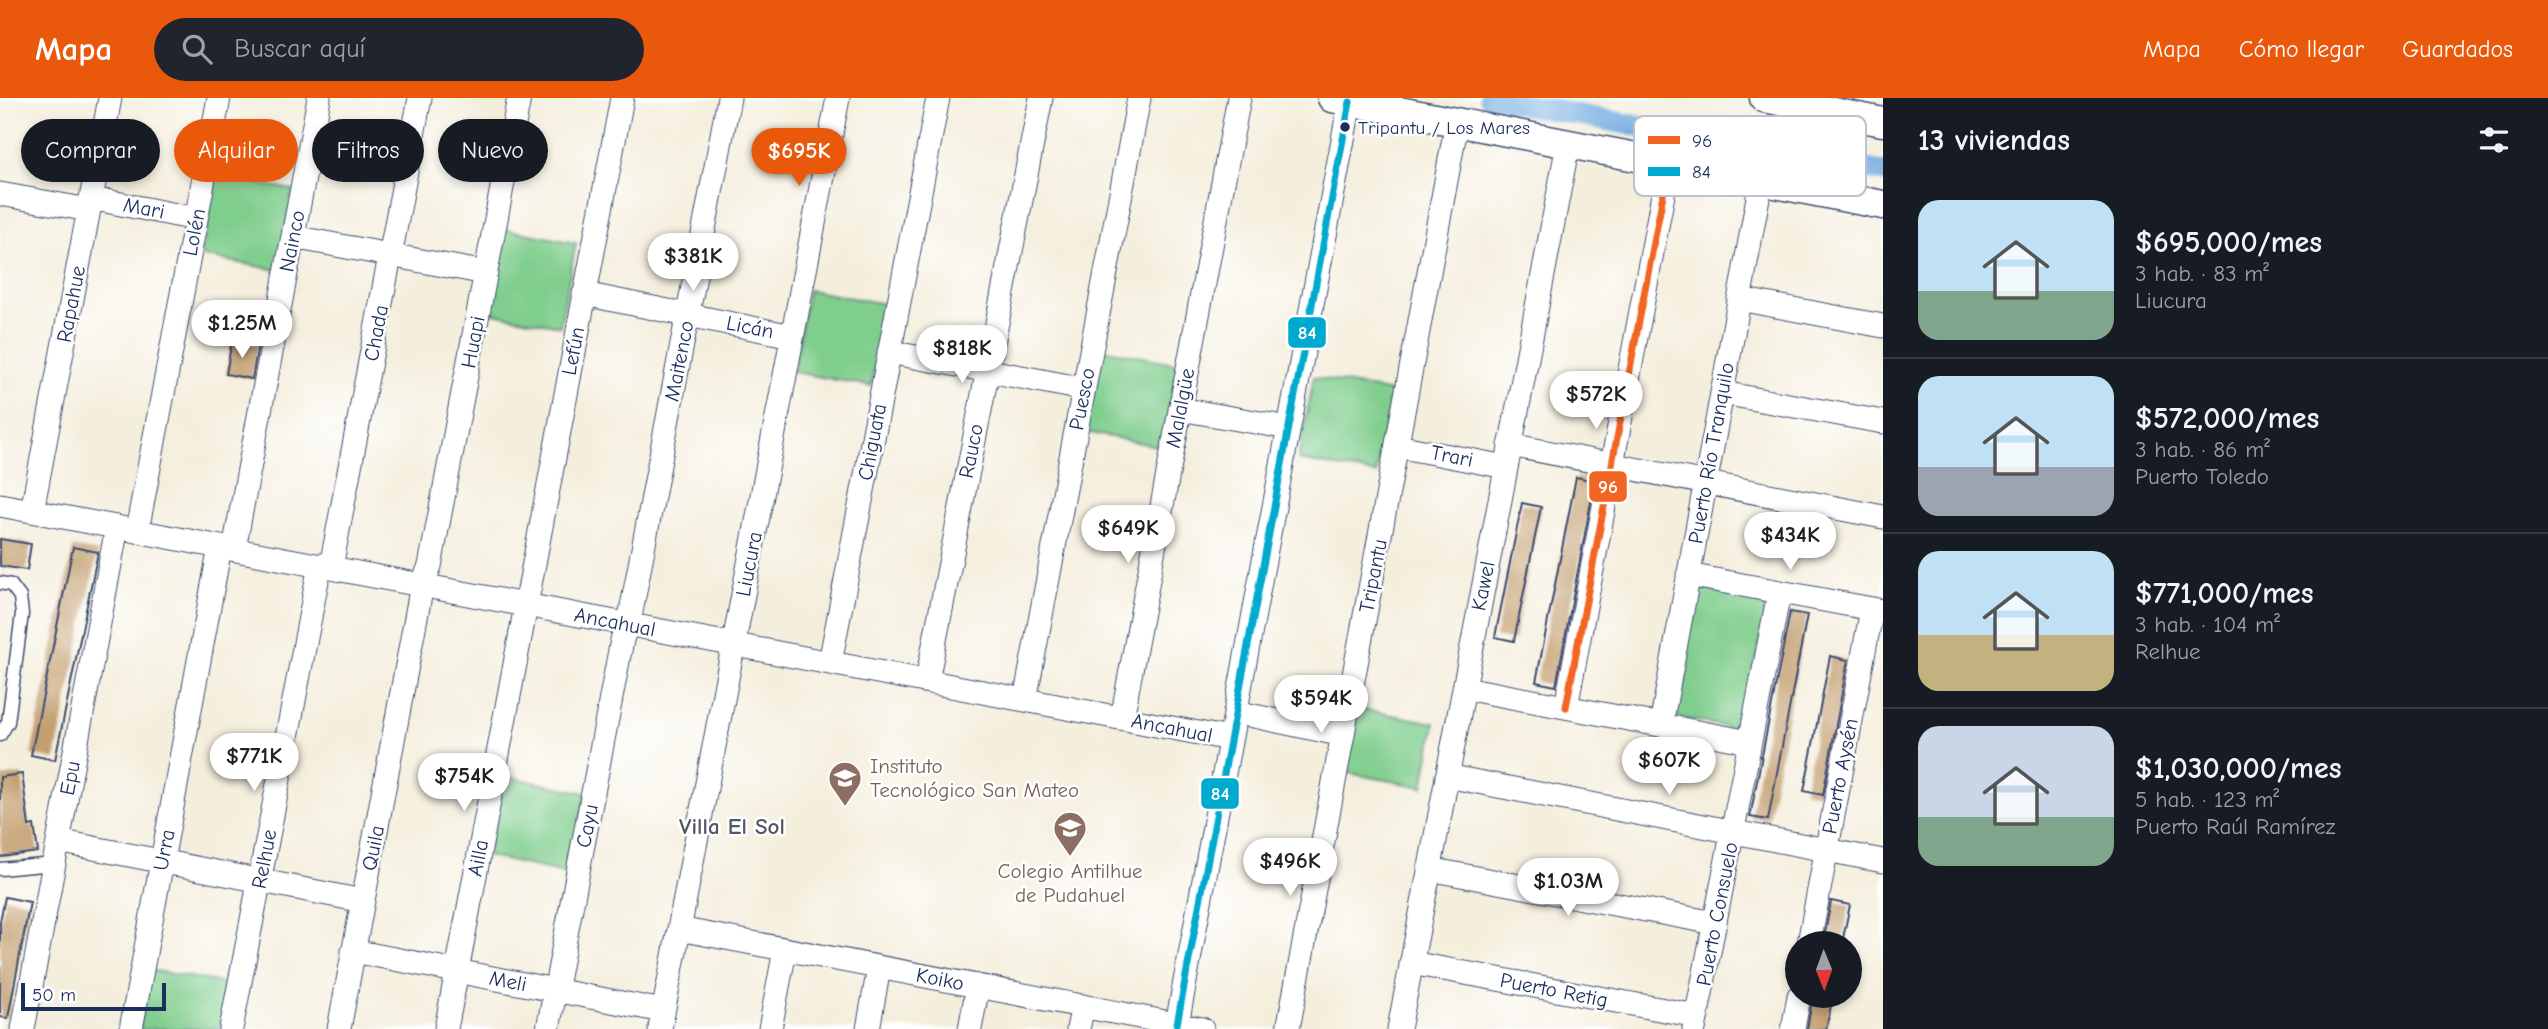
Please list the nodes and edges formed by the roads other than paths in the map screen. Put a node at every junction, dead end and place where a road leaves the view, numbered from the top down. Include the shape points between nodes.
1 (219, 98) edge
2 (319, 98) edge
3 (420, 98) edge
4 (519, 98) edge
5 (622, 98) edge
6 (729, 98) edge
7 (838, 98) edge
8 (938, 98) edge
9 (1041, 98) edge
10 (1139, 98) edge
11 (1239, 98) edge
12 (104, 99) edge
13 (1771, 99) edge
14 (1341, 100) edge
15 (1854, 116) edge
16 (1457, 122) junction
17 (1568, 144) junction
18 (1634, 156) edge
19 (0, 194) edge
20 (1663, 196) edge
21 (1758, 196) edge
22 (1837, 196) edge
23 (90, 204) junction
24 (1883, 205) edge
25 (196, 219) junction
26 (293, 237) junction
27 (390, 255) junction
28 (486, 273) junction
29 (584, 294) junction
30 (1739, 299) junction
31 (688, 315) junction
32 (1883, 326) edge
33 (792, 335) junction
34 (889, 352) junction
35 (987, 371) junction
36 (1084, 389) junction
37 (1722, 393) junction
38 (1180, 409) junction
39 (1883, 422) edge
40 (1289, 428) junction
41 (1397, 446) junction
42 (1508, 456) junction
43 (1612, 464) junction
44 (1705, 482) junction
45 (0, 505) edge
46 (32, 511) junction
47 (1883, 517) edge
48 (127, 529) junction
49 (227, 548) junction
50 (326, 566) junction
51 (1688, 575) junction
52 (0, 583) edge
53 (422, 585) junction
54 (1779, 593) junction
55 (525, 604) junction
56 (1877, 610) edge
57 (629, 624) junction
58 (733, 644) junction
59 (830, 663) junction
60 (927, 681) junction
61 (1464, 688) junction
62 (1025, 700) junction
63 (1566, 707) junction
64 (1235, 712) junction
65 (1122, 718) junction
66 (1661, 725) junction
67 (0, 735) edge
68 (1343, 735) junction
69 (1230, 739) junction
70 (1750, 742) junction
71 (1447, 776) junction
72 (1733, 832) junction
73 (58, 841) junction
74 (1826, 850) junction
75 (1883, 861) edge
76 (162, 862) junction
77 (54, 864) junction
78 (0, 869) edge
79 (1429, 869) junction
80 (260, 881) junction
81 (363, 901) junction
82 (1715, 923) junction
83 (679, 929) junction
84 (1811, 931) edge
85 (785, 950) junction
86 (353, 951) junction
87 (1412, 963) junction
88 (879, 968) junction
89 (457, 971) junction
90 (978, 986) junction
91 (555, 990) junction
92 (1797, 1008) edge
93 (1081, 1018) edge
94 (661, 1020) edge
95 (1695, 1023) edge
96 (1188, 1027) edge
97 (23, 1029) edge
98 (131, 1029) edge
99 (231, 1029) edge
100 (339, 1029) edge
101 (446, 1029) edge
102 (548, 1029) edge
103 (770, 1029) edge
104 (868, 1029) edge
105 (970, 1029) edge
106 (1288, 1029) edge
107 (1399, 1029) edge
108 (1793, 1029) edge

1 - 25 street, Lolén
2 - 26 street, Nainco
3 - 27 street, Chada
4 - 28 street, Huapi
5 - 29 street, Lefún
6 - 31 street, Maitenco
7 - 33 street, Liucura
8 - 34 street, Chiguata
9 - 35 street, Rauco
10 - 36 street, Puesco
11 - 38 street, Malalgüe
12 - 23 street, Rapahue
13 - 15 street
14 - 16 street
14 - 40 street
16 - 17 street
16 - 41 street, Tripantu
17 - 18 street
17 - 42 street, Kawel
19 - 23 street, Mari
20 - 43 street
21 - 30 street, Puerto Río Tranquilo
22 - 24 street
23 - 25 street, Mari
23 - 46 street, Rapahue
25 - 48 street, Lolén
26 - 27 street
26 - 49 street, Nainco
27 - 28 street
27 - 50 street, Chada
28 - 53 street, Huapi via 430,566
29 - 31 street, Licán
29 - 55 street, Lefún
30 - 32 street
30 - 37 street, Puerto Río Tranquilo
31 - 33 street, Licán
31 - 57 street, Maitenco
33 - 58 street, Liucura
34 - 35 street
34 - 59 street, Chiguata
35 - 36 street
35 - 60 street, Rauco
36 - 62 street, Puesco
37 - 39 street
37 - 44 street, Puerto Río Tranquilo
38 - 40 street
38 - 65 street, Malalgüe
40 - 64 street
41 - 42 street, Trari
41 - 68 street, Tripantu
42 - 43 street, Trari
42 - 61 street, Kawel
43 - 44 street, Trari
43 - 63 street
44 - 47 street, Trari
44 - 51 street, Puerto Río Tranquilo
45 - 46 street, Ancahual
46 - 48 street, Ancahual
48 - 49 street, Ancahual
48 - 73 street, Epu
49 - 50 street, Ancahual
49 - 76 street, Urra
50 - 53 street, Ancahual
50 - 80 street, Relhue
51 - 54 street
51 - 66 street, Puerto Río Tranquilo
52 - 67 lane via 11,585 20,597 22,614 8,722
53 - 55 street, Ancahual
53 - 81 street, Quila
54 - 56 street
54 - 70 street, Puerto Consuelo
55 - 57 street, Ancahual
55 - 89 street, Ailla
56 - 74 street, Puerto Aysén
57 - 58 street, Ancahual
57 - 91 street, Cayu via 622,640
58 - 59 street, Ancahual
58 - 83 street, Liucura
59 - 60 street, Ancahual
60 - 62 street, Ancahual
61 - 63 street
61 - 71 street, Kawel
62 - 65 street, Ancahual
63 - 66 street
64 - 68 street
64 - 69 street
65 - 69 street, Ancahual
66 - 70 street
68 - 106 street, Tripantu
69 - 96 street
70 - 72 street, Puerto Consuelo
71 - 72 street
71 - 79 street, Kawel
72 - 74 street
72 - 82 street, Puerto Consuelo
73 - 76 street
73 - 77 street, Epu
74 - 75 street
74 - 84 street, Puerto Aysén
76 - 80 street
76 - 98 street, Urra
77 - 78 lane
77 - 97 street, Epu
79 - 82 street
79 - 87 street, Kawel
80 - 81 street
80 - 99 street, Relhue
81 - 86 street, Quila
82 - 95 street, Puerto Consuelo
83 - 85 street, Koiko
83 - 94 street, Liucura
85 - 88 street, Koiko
85 - 103 street
86 - 89 street, Meli
86 - 100 street, Quila
87 - 95 street, Puerto Retig
87 - 107 street, Kawel
88 - 90 street, Koiko
88 - 104 street
89 - 91 street, Meli
89 - 101 street, Ailla
90 - 93 street, Koiko
90 - 105 street
91 - 94 street, Meli
91 - 102 street, Cayu
92 - 108 street
93 - 96 street, Koiko

